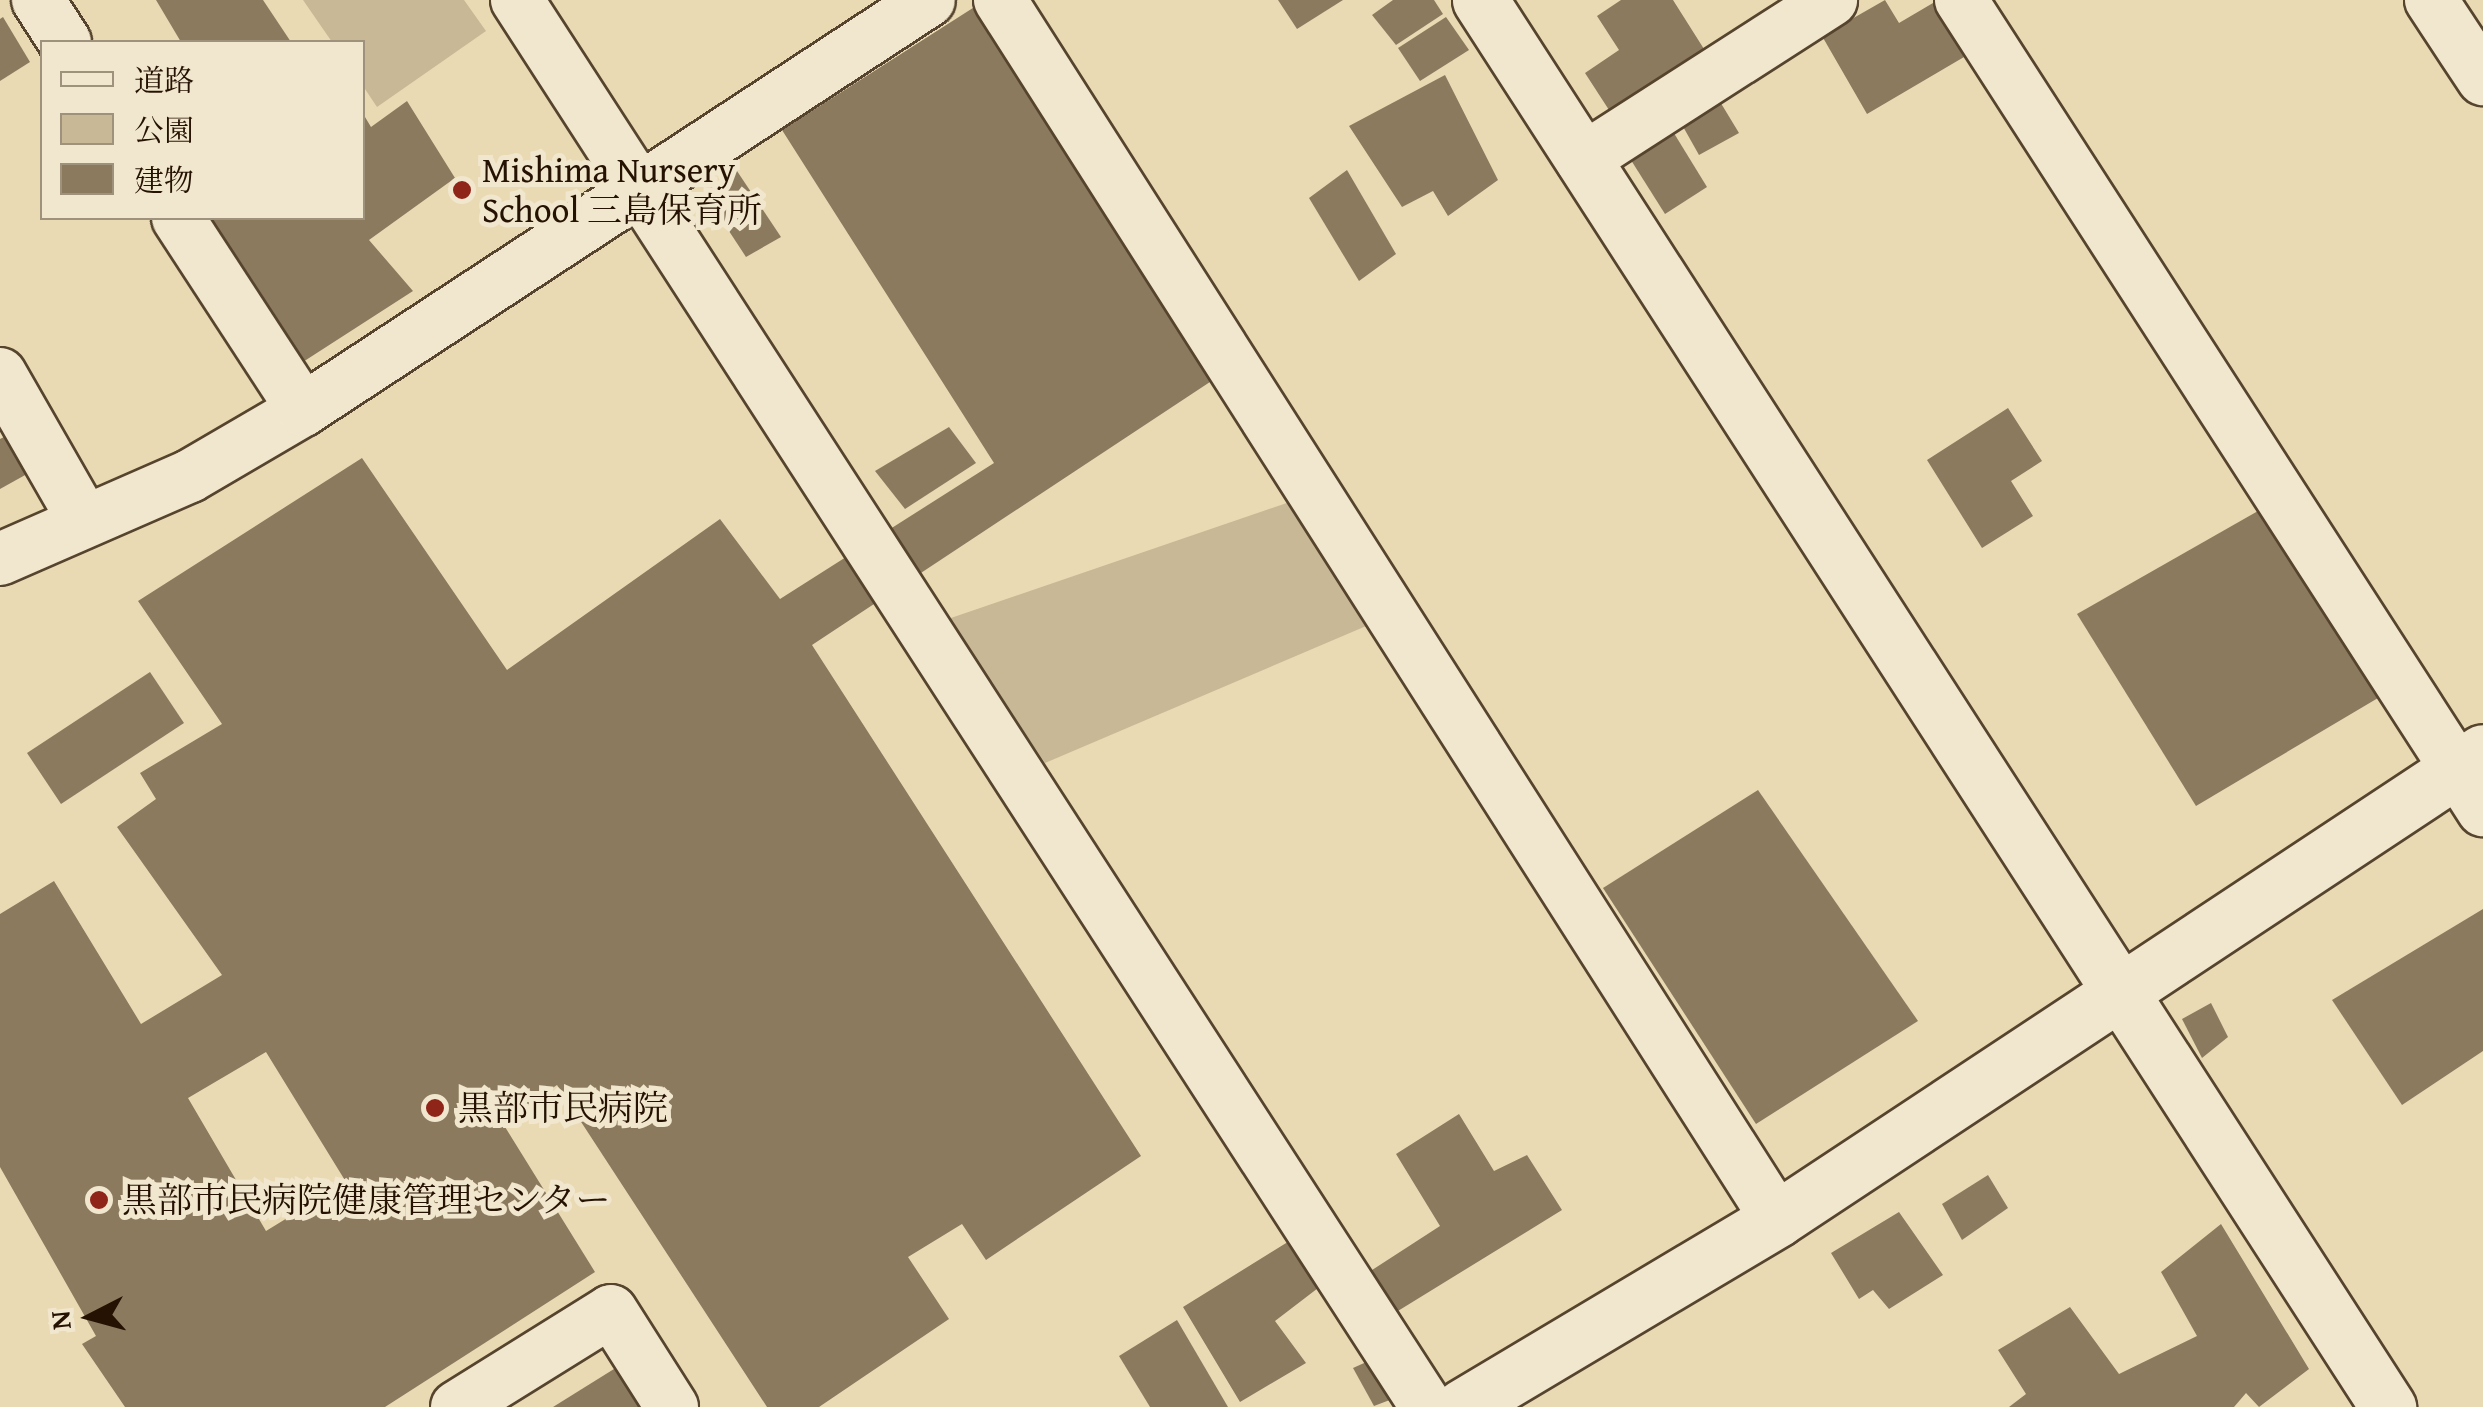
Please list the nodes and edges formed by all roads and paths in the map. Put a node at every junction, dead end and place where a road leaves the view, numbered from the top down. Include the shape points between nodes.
1 (38, 0) edge
2 (517, 0) edge
3 (930, 0) edge
4 (1000, 0) edge
5 (1480, 0) edge
6 (1831, 0) edge
7 (1961, 0) edge
8 (2432, 0) edge
9 (64, 40) edge
10 (2483, 79) edge
11 (1582, 160) junction
12 (642, 192) junction
13 (179, 220) edge
14 (0, 374) edge
15 (303, 410) junction
16 (83, 519) junction
17 (0, 559) edge
18 (2474, 777) edge
19 (2116, 992) junction
20 (1777, 1219) junction
21 (465, 1405) edge
22 (672, 1407) edge
23 (1427, 1407) edge
24 (1462, 1407) edge
25 (2388, 1407) edge

1 - 9 street
2 - 12 street
3 - 12 street
4 - 20 street
5 - 11 street
6 - 11 street
7 - 18 street
8 - 10 street
11 - 19 street
12 - 15 street
12 - 23 street
13 - 15 street
14 - 16 street
15 - 16 street via 190,476
16 - 17 street
18 - 19 street
19 - 20 street
19 - 25 street
20 - 24 street
21 - 22 street via 611,1311

